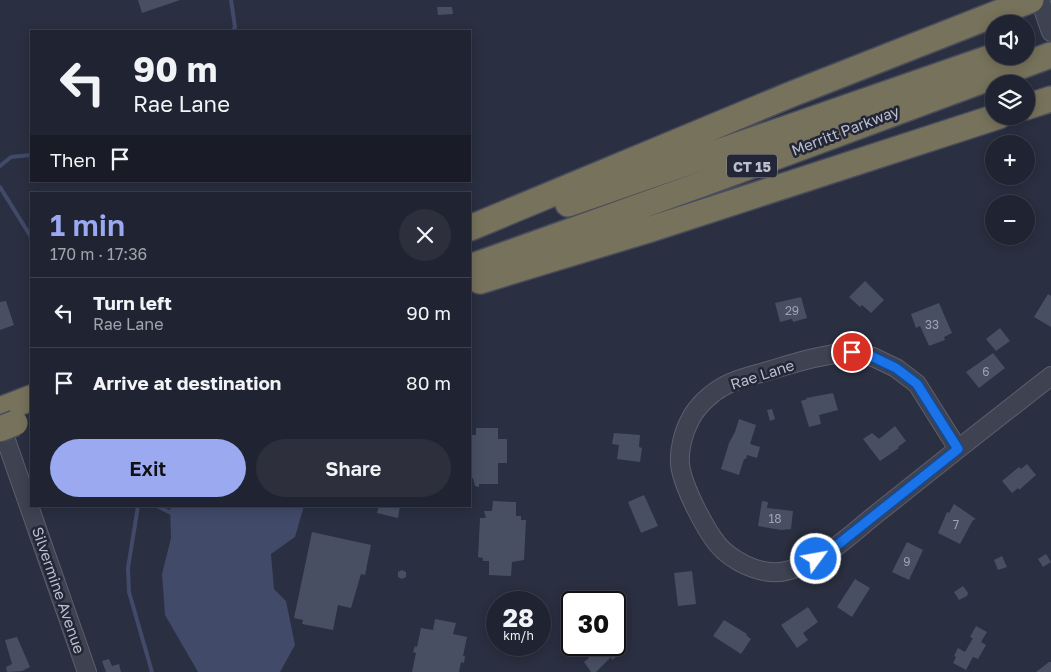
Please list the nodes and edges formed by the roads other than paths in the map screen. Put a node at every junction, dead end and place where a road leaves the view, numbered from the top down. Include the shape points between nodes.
1 (1040, 0) edge
2 (1022, 4) edge
3 (1051, 32) edge
4 (1051, 37) edge
5 (1035, 51) edge
6 (985, 59) edge
7 (1001, 65) edge
8 (985, 121) edge
9 (471, 228) edge
10 (471, 237) edge
11 (471, 268) edge
12 (471, 284) edge
13 (1051, 376) edge
14 (13, 415) edge
15 (958, 449) junction
16 (30, 474) edge
17 (39, 507) edge
18 (87, 672) edge

1 - 3 street
2 - 9 highway via 792,94
4 - 5 highway, Merritt Parkway / CT 15
6 - 10 highway, Merritt Parkway / CT 15
7 - 11 highway, Merritt Parkway / CT 15 via 696,187
8 - 12 highway
13 - 15 street, Rae Lane
14 - 16 street, Silvermine Avenue
15 - 15 street, Rae Lane via 831,550 800,568 768,573 745,565 723,550 700,516 684,483 680,465 680,449 690,420 708,398 724,386 830,353 852,352 896,368 917,384
17 - 18 street, Silvermine Avenue

